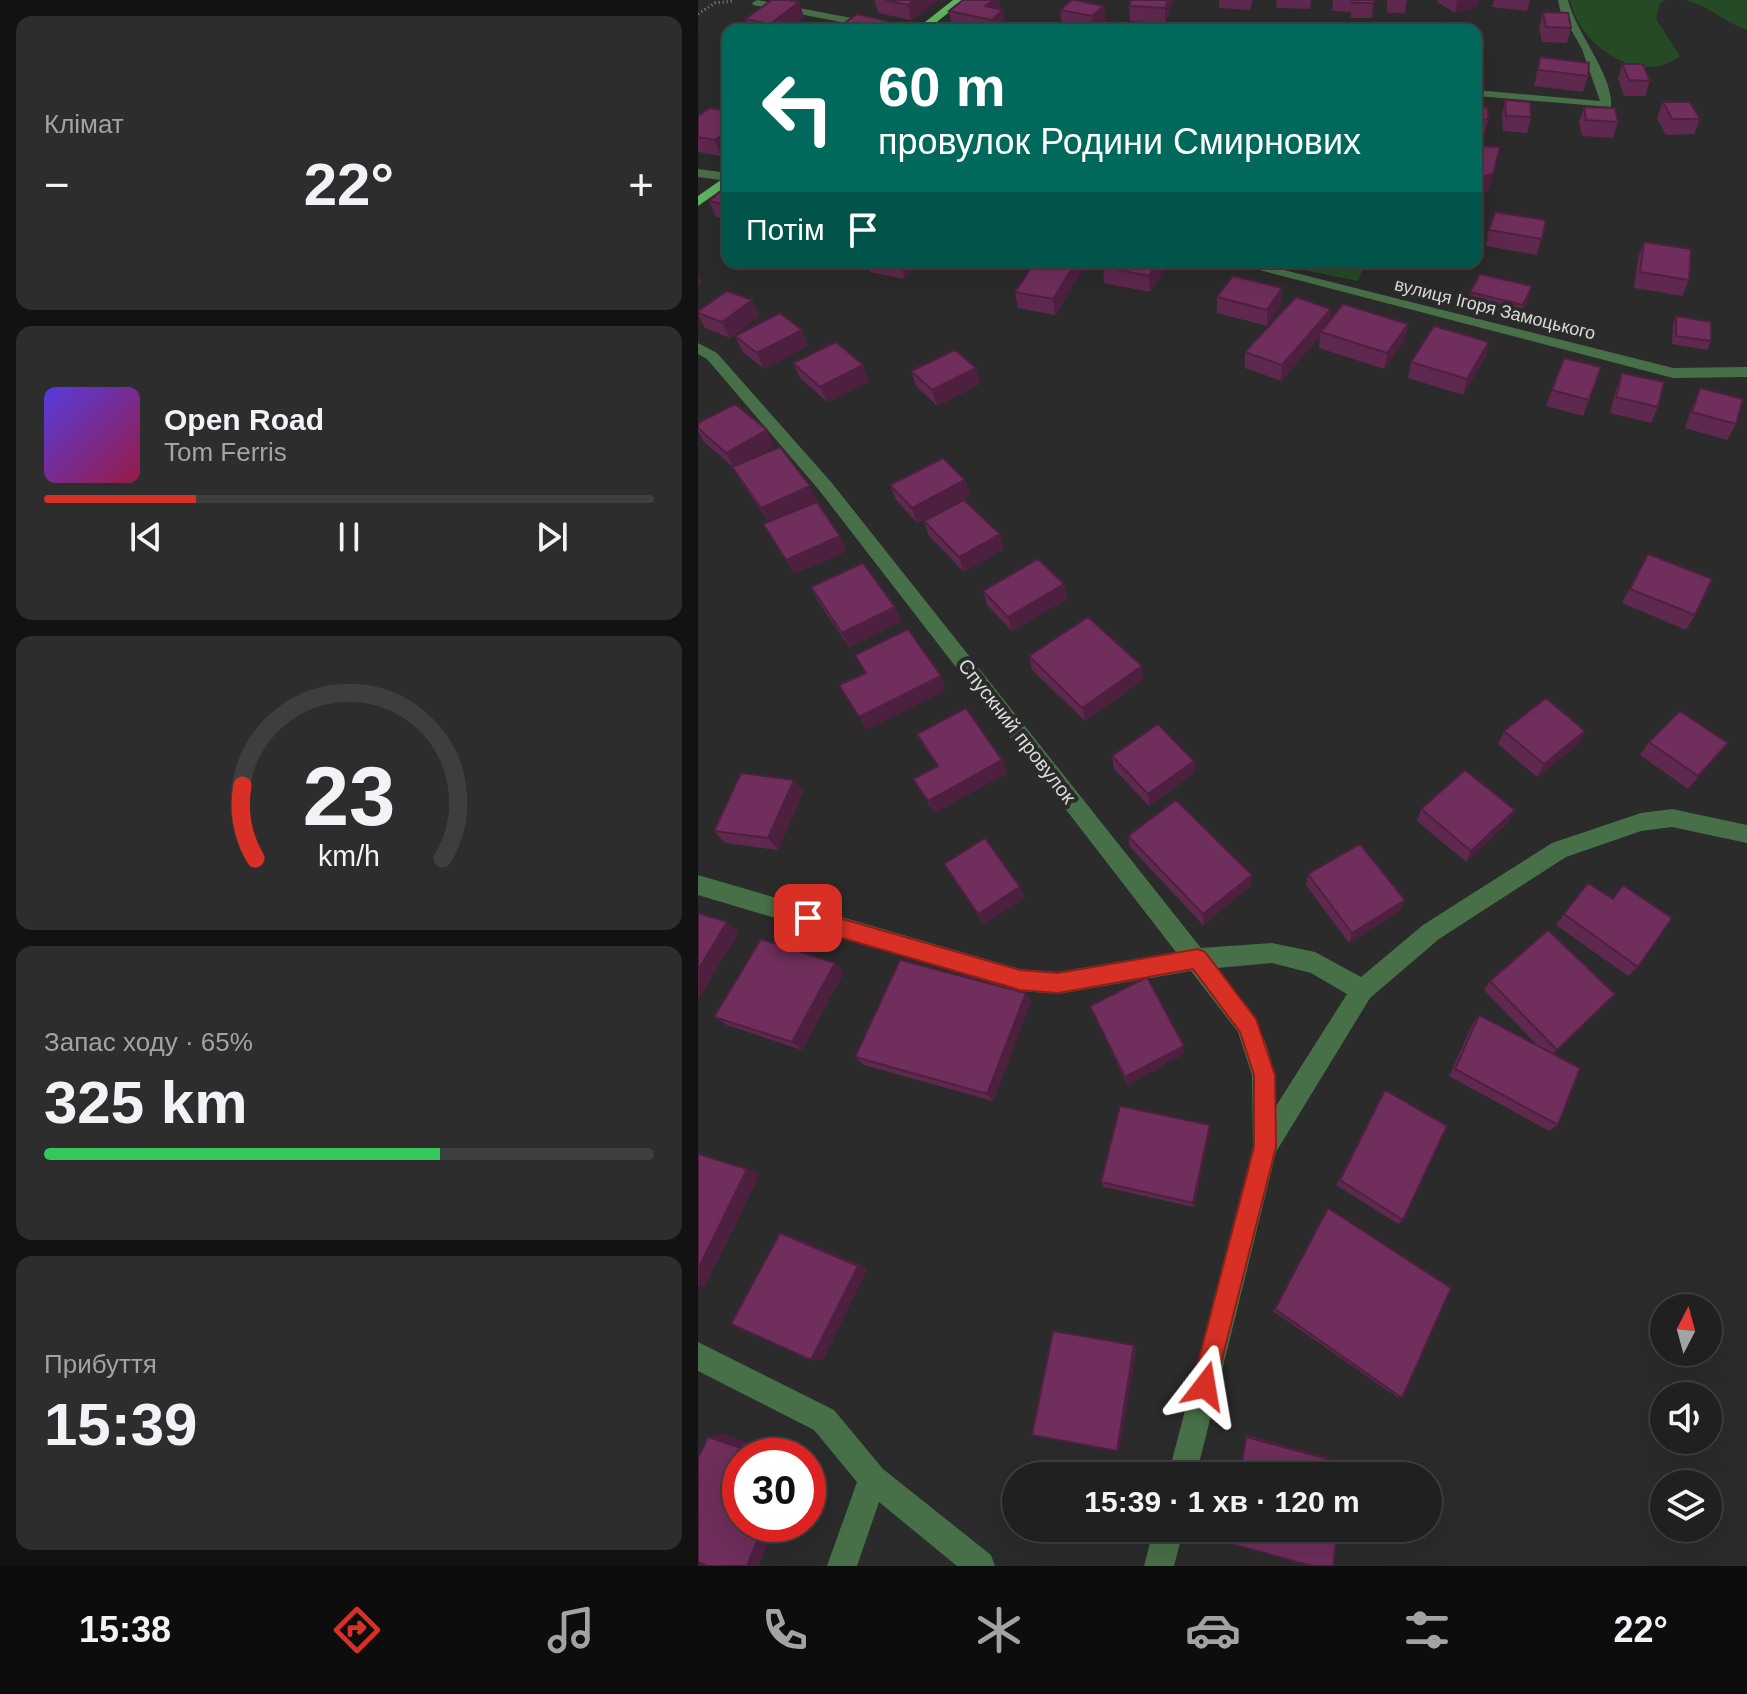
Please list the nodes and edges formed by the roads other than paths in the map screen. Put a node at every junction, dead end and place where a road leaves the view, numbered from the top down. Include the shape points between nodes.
1 (959, 0) edge
2 (1563, 0) edge
3 (757, 3) road end
4 (867, 24) edge
5 (928, 24) edge
6 (1482, 94) edge
7 (698, 173) edge
8 (722, 177) edge
9 (722, 183) edge
10 (698, 202) edge
11 (1260, 268) edge
12 (698, 348) edge
13 (1743, 377) edge
14 (1747, 834) edge
15 (698, 885) edge
16 (1198, 959) junction
17 (1362, 990) junction
18 (1265, 1147) junction
19 (698, 1356) edge
20 (1186, 1462) edge
21 (873, 1479) junction
22 (1165, 1542) edge
23 (842, 1566) edge
24 (980, 1566) edge
25 (1159, 1566) edge

1 - 5 main road
2 - 6 street via 1607,105
3 - 4 street
7 - 8 street
9 - 10 main road
11 - 13 street, вулиця Ігоря Замоцького via 1673,373
12 - 16 street, Спускний провулок via 712,356 825,486
14 - 17 street, Спускний провулок via 1672,818 1641,822 1559,850 1431,932
15 - 16 street via 1020,980 1058,983
16 - 17 street via 1272,953 1315,963
16 - 18 street, Спускний провулок via 1248,1026 1264,1075
17 - 18 street, Спускний провулок
18 - 20 street, Спускний провулок
19 - 21 street via 824,1420
21 - 23 street
21 - 24 street
22 - 25 street

